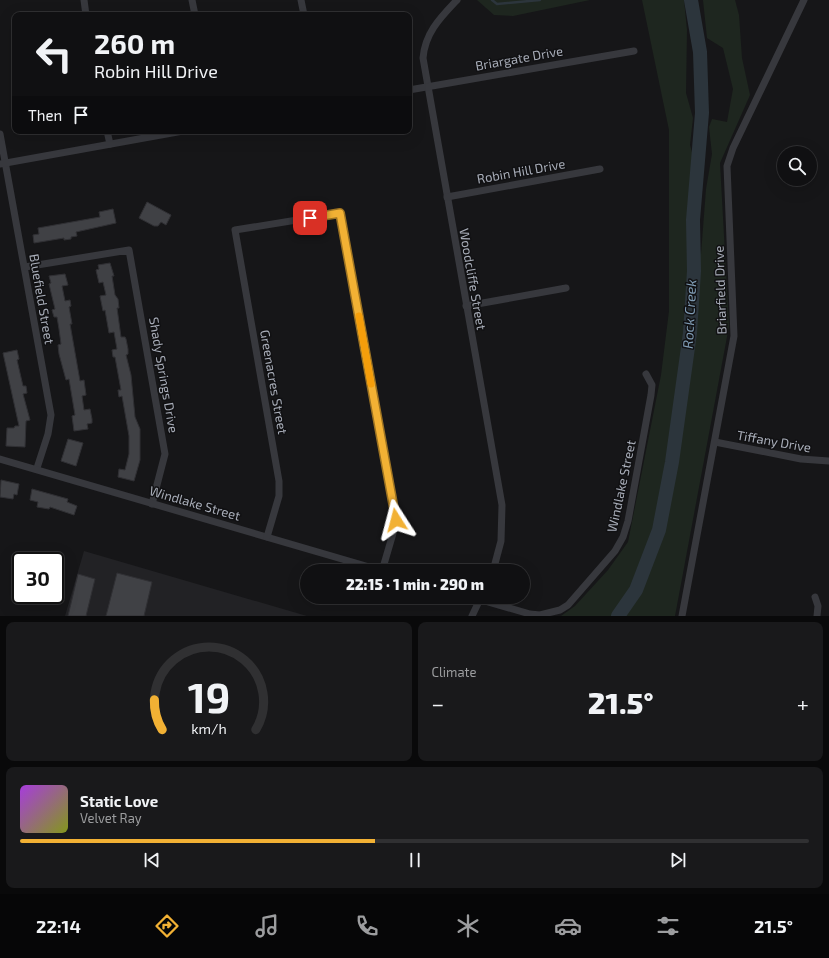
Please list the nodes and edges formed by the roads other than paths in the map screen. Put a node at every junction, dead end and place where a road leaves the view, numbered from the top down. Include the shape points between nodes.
1 (84, 0) edge
2 (192, 0) edge
3 (301, 0) edge
4 (457, 0) edge
5 (804, 0) edge
6 (86, 12) edge
7 (194, 12) edge
8 (303, 12) edge
9 (634, 51) dead end
10 (427, 87) junction
11 (412, 90) edge
12 (0, 134) edge
13 (108, 134) edge
14 (166, 134) edge
15 (110, 144) junction
16 (3, 163) edge
17 (600, 169) dead end
18 (447, 197) junction
19 (24, 267) junction
20 (566, 288) dead end
21 (466, 306) junction
22 (646, 374) dead end
23 (715, 442) junction
24 (0, 459) edge
25 (829, 461) edge
26 (37, 468) junction
27 (152, 504) junction
28 (267, 537) junction
29 (358, 564) edge
30 (384, 564) edge
31 (495, 564) edge
32 (814, 597) dead end
33 (477, 604) edge
34 (499, 604) edge
35 (472, 616) edge
36 (682, 616) edge
37 (817, 616) edge

1 - 6 street
2 - 7 street
3 - 8 street
4 - 10 street, Woodcliffe Street via 427,37 423,58
5 - 23 street, Briarfield Drive via 727,166 734,336
9 - 10 street, Briargate Drive
10 - 11 street, Briargate Drive
10 - 18 street, Woodcliffe Street
12 - 16 street, Bluefield Street
13 - 15 street
14 - 15 street
15 - 16 street
16 - 19 street, Bluefield Street
17 - 18 street, Robin Hill Drive
18 - 21 street, Woodcliffe Street
19 - 26 street, Bluefield Street via 51,415
19 - 27 street, Shady Springs Drive via 129,250 165,454
20 - 21 street
21 - 31 street, Woodcliffe Street via 502,505 501,541
22 - 34 street, Windlake Street via 652,385 651,394 628,521 615,551 568,605 560,610 530,614
23 - 25 street, Tiffany Drive via 801,459
23 - 36 street, Briarfield Drive
24 - 26 street, Windlake Street
26 - 27 street, Windlake Street
27 - 28 street, Windlake Street
28 - 29 street, Windlake Street
28 - 30 street, Greenacres Street via 279,496 279,481 235,230 340,213 395,514 394,530
32 - 37 street via 818,606
33 - 35 street

